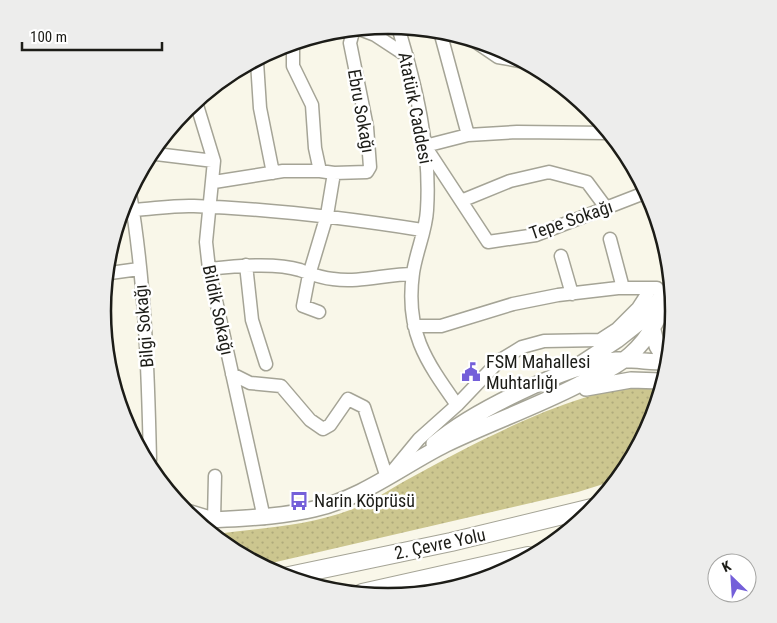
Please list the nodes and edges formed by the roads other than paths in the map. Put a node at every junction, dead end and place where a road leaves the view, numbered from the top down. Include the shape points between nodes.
1 (372, 34) edge
2 (400, 34) edge
3 (352, 36) edge
4 (442, 39) edge
5 (293, 50) edge
6 (407, 56) junction
7 (257, 67) edge
8 (198, 109) edge
9 (601, 133) edge
10 (468, 135) junction
11 (426, 146) junction
12 (160, 154) edge
13 (214, 161) junction
14 (320, 171) junction
15 (273, 173) junction
16 (334, 173) junction
17 (214, 182) junction
18 (641, 195) edge
19 (461, 201) junction
20 (132, 205) edge
21 (209, 208) junction
22 (608, 209) junction
23 (133, 210) junction
24 (327, 215) junction
25 (422, 230) junction
26 (610, 239) dead end
27 (561, 256) dead end
28 (246, 265) junction
29 (139, 269) junction
30 (209, 269) junction
31 (113, 273) edge
32 (413, 274) junction
33 (309, 275) junction
34 (623, 288) junction
35 (651, 288) junction
36 (665, 288) edge
37 (666, 292) edge
38 (572, 294) junction
39 (666, 298) edge
40 (319, 312) dead end
41 (414, 326) junction
42 (653, 330) junction
43 (617, 340) junction
44 (663, 356) edge
45 (662, 361) edge
46 (618, 362) junction
47 (266, 364) dead end
48 (232, 374) junction
49 (558, 377) junction
50 (631, 380) junction
51 (657, 381) edge
52 (560, 394) junction
53 (457, 405) junction
54 (150, 453) edge
55 (416, 460) junction
56 (215, 476) dead end
57 (387, 478) junction
58 (589, 504) edge
59 (582, 511) edge
60 (201, 516) edge
61 (558, 517) junction
62 (264, 518) junction
63 (214, 520) junction
64 (206, 521) edge
65 (451, 542) junction
66 (515, 559) edge
67 (284, 569) edge
68 (297, 574) edge
69 (380, 589) edge

1 - 6 street
2 - 6 street, Atatürk Caddesi
3 - 16 street, Ebru Sokağı via 350,43 367,126 370,167 366,172
4 - 10 street
5 - 14 street via 293,66 312,105
6 - 11 street, Atatürk Caddesi
7 - 15 street via 260,108
8 - 13 street, Bildik Sokağı
9 - 10 street
10 - 11 street
11 - 19 street, Tepe Sokağı
11 - 25 street, Atatürk Caddesi via 427,212
12 - 13 street
13 - 17 street, Bildik Sokağı
14 - 15 street, Ebru Sokağı
14 - 16 street, Ebru Sokağı
15 - 17 street, Ebru Sokağı
16 - 24 street
17 - 21 street, Bildik Sokağı
18 - 22 street, Tepe Sokağı
19 - 22 street via 510,181 549,172 587,182
19 - 22 street, Tepe Sokağı via 488,242 536,235
20 - 23 street, Bilgi Sokağı
21 - 23 street
21 - 24 street via 238,206
21 - 30 street, Bildik Sokağı via 206,242
23 - 29 street, Bilgi Sokağı
24 - 25 street
24 - 33 street
25 - 32 street, Atatürk Caddesi
26 - 34 street
27 - 38 street
28 - 30 street
28 - 33 street via 300,270
28 - 47 street via 252,320
29 - 31 street
29 - 54 street, Bilgi Sokağı via 148,379
30 - 48 street, Bildik Sokağı
32 - 33 street via 334,280
32 - 41 street, Atatürk Caddesi
33 - 40 street via 303,306
34 - 35 street
34 - 38 street
35 - 36 street
35 - 53 street via 638,308 617,329 600,340 544,341 522,348 499,361
37 - 43 main road via 640,321
38 - 41 street via 513,304 440,326
39 - 42 main road
41 - 53 street, Atatürk Caddesi via 428,365
42 - 44 main road
42 - 46 main road
43 - 46 main road via 614,348
43 - 49 main road
45 - 46 main road
46 - 49 main road
46 - 50 main road
46 - 52 main road
48 - 57 street via 250,383 282,386 310,420 323,429 330,425 348,399 364,407
48 - 62 street, Bildik Sokağı
49 - 55 main road via 484,410 447,433
50 - 51 main road
50 - 52 main road
52 - 55 main road
53 - 57 street via 419,439
55 - 57 main road
56 - 63 street
57 - 62 main road via 339,502 314,510
58 - 61 highway
59 - 61 highway, 2. Çevre Yolu
60 - 63 main road
61 - 65 highway, 2. Çevre Yolu
62 - 63 main road
63 - 64 main road
65 - 67 highway
65 - 68 highway, 2. Çevre Yolu
66 - 69 highway, 2. Çevre Yolu

